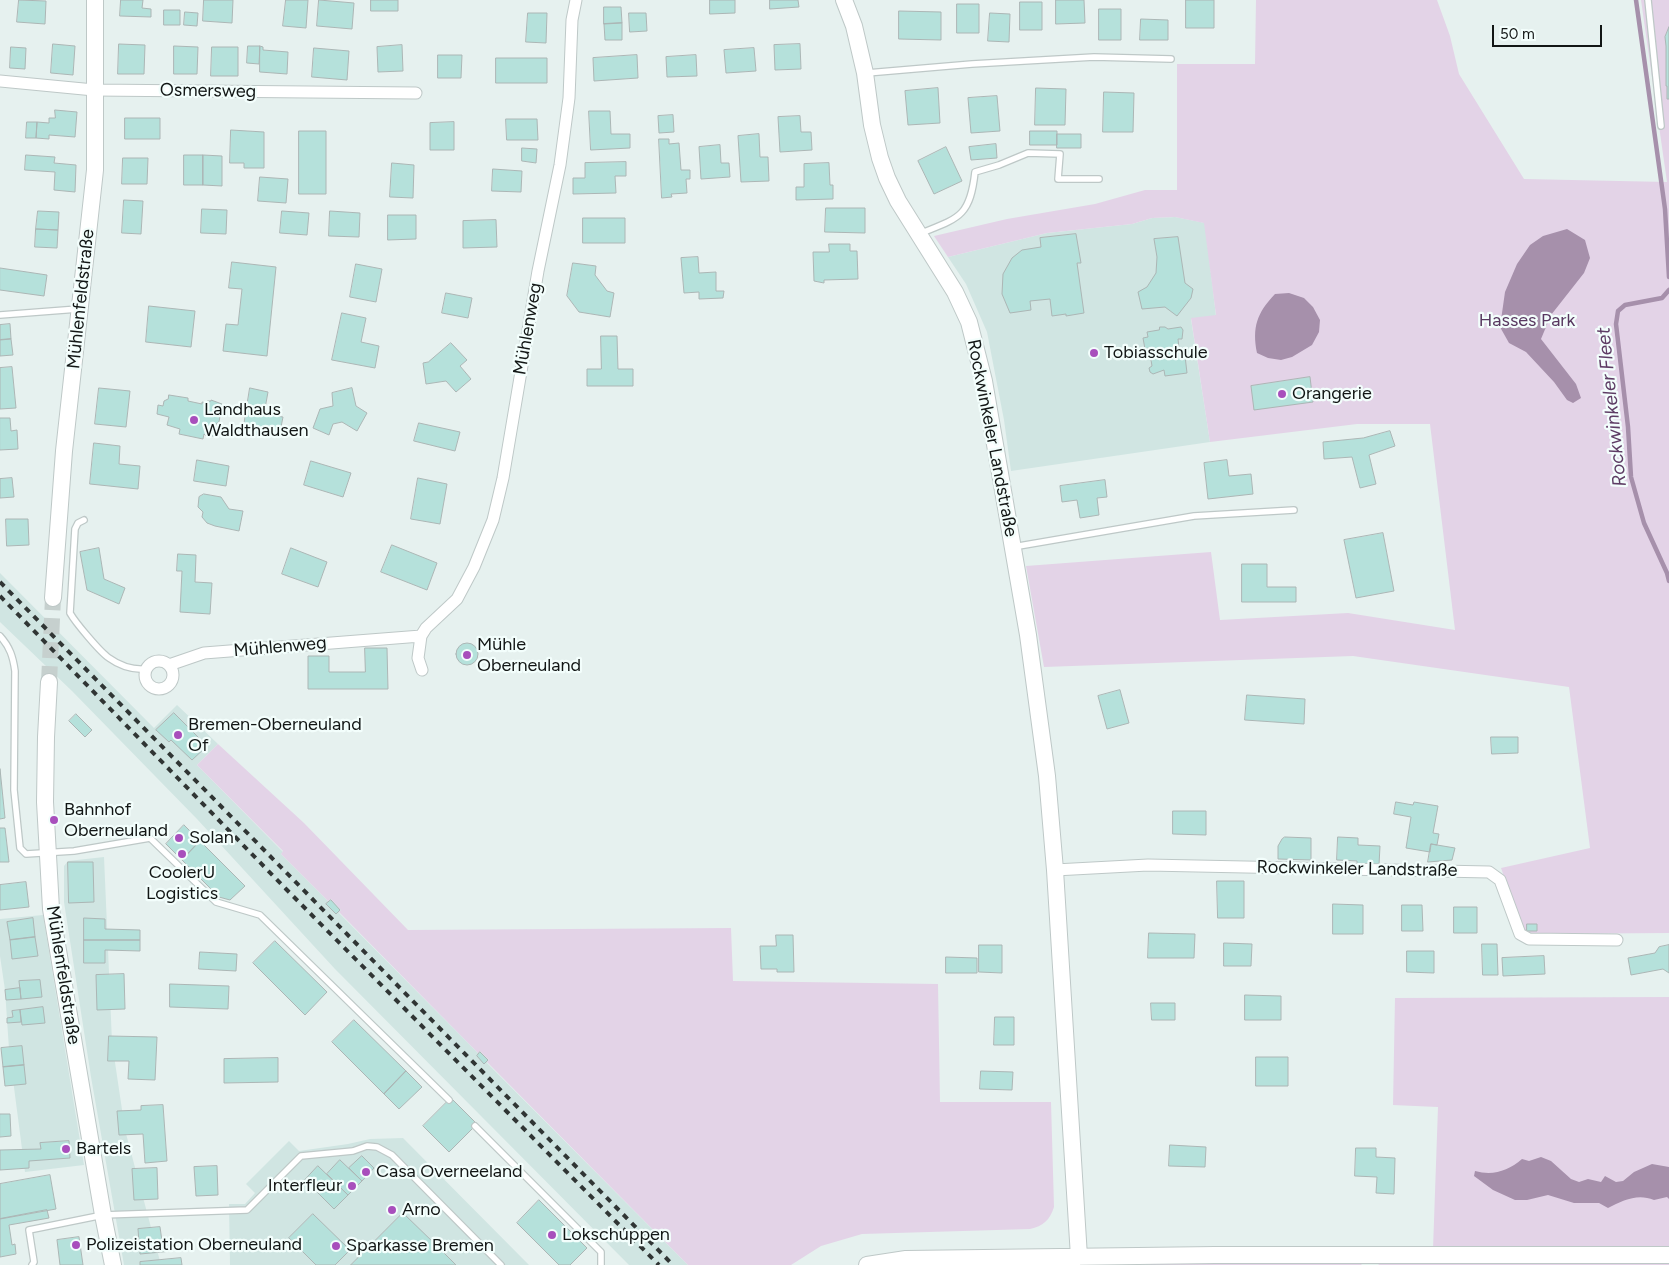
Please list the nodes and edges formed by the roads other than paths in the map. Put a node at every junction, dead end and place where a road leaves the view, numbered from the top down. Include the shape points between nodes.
1 (95, 0) edge
2 (576, 0) edge
3 (844, 0) edge
4 (1648, 0) edge
5 (1171, 58) dead end
6 (865, 73) junction
7 (0, 81) edge
8 (94, 90) junction
9 (416, 93) dead end
10 (1661, 126) dead end
11 (1099, 179) dead end
12 (918, 234) junction
13 (80, 308) junction
14 (0, 315) edge
15 (1294, 510) dead end
16 (84, 520) dead end
17 (1013, 547) junction
18 (53, 598) tunnel mouth
19 (0, 636) edge
20 (421, 636) junction
21 (169, 665) junction
22 (146, 669) junction
23 (422, 670) dead end
24 (49, 682) tunnel mouth
25 (48, 853) junction
26 (1055, 870) junction
27 (1617, 940) dead end
28 (449, 1100) dead end
29 (475, 1126) dead end
30 (103, 1215) junction
31 (1669, 1255) edge
32 (1079, 1261) edge
33 (32, 1265) edge
34 (113, 1265) edge
35 (502, 1265) edge
36 (601, 1265) edge
37 (867, 1265) edge

1 - 8 main road, Mühlenfeldstraße
2 - 20 street, Mühlenweg via 560,165 493,520 457,599
3 - 6 main road, Rockwinkeler Landstraße
4 - 10 lane
5 - 6 lane via 1094,57
6 - 12 main road, Rockwinkeler Landstraße via 880,158 898,202
7 - 8 street, Osmersweg
8 - 9 street, Osmersweg
8 - 13 main road, Mühlenfeldstraße via 95,170
11 - 12 lane via 1058,179 1060,154 1028,153 976,172 973,194 965,209 952,221
12 - 17 main road, Rockwinkeler Landstraße via 955,292 969,322 984,381
13 - 14 lane
13 - 18 main road, Mühlenfeldstraße via 64,452
15 - 17 lane via 1194,516
16 - 22 lane via 75,529 70,612 108,658 135,670
17 - 26 main road, Rockwinkeler Landstraße via 1047,776
19 - 25 lane via 13,656 15,671 14,790 20,848 26,854
20 - 21 street, Mühlenweg via 204,653
20 - 23 street via 418,658
21 - 22 street, Mühlenweg via 157,661
21 - 22 street via 172,682 164,688 155,688 148,682
24 - 25 main road, Mühlenfeldstraße via 45,802
25 - 28 lane via 150,838 216,902 260,915
25 - 30 main road, Mühlenfeldstraße via 51,909
26 - 27 street, Rockwinkeler Landstraße via 1148,865 1490,872 1500,880 1520,934 1529,939
26 - 32 main road, Rockwinkeler Landstraße
29 - 36 lane via 601,1252
30 - 33 lane via 29,1230
30 - 34 main road, Mühlenfeldstraße
30 - 35 lane via 246,1210 301,1156 377,1147 386,1150
31 - 32 main road via 1215,1255
32 - 37 main road via 906,1259

